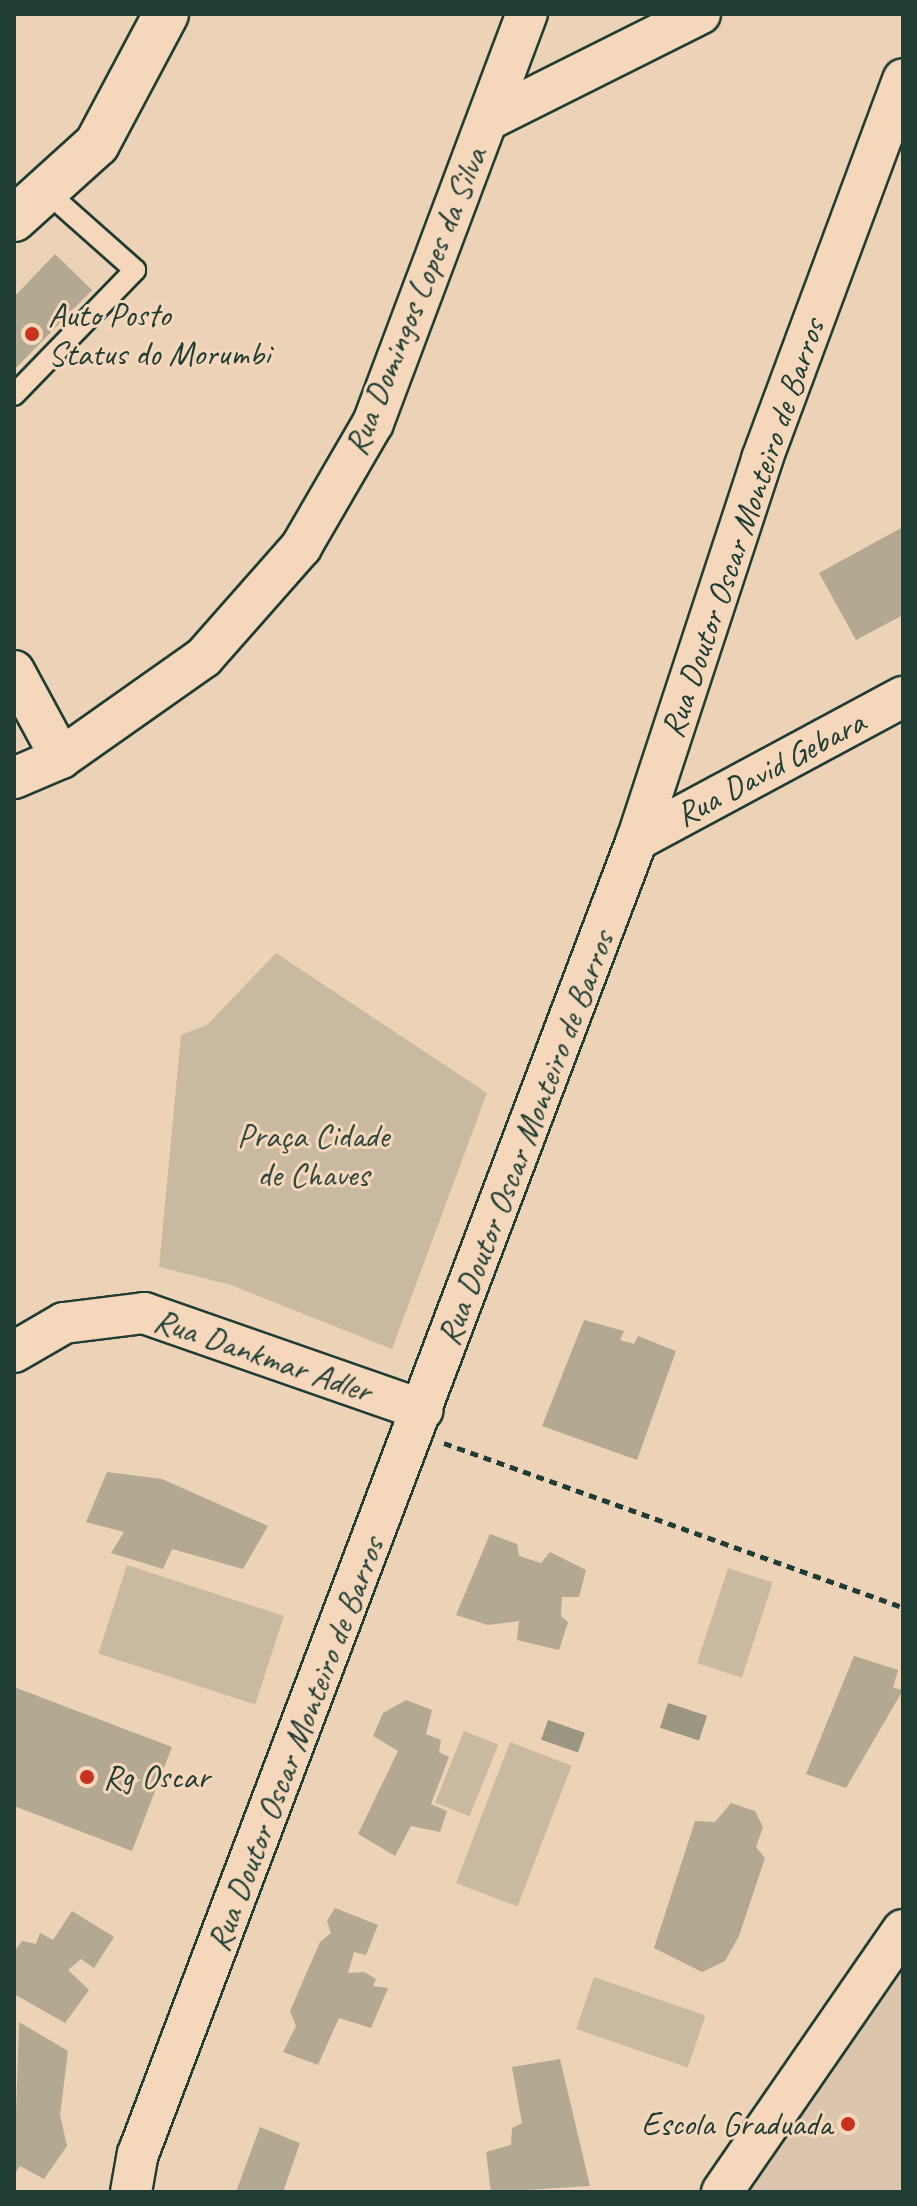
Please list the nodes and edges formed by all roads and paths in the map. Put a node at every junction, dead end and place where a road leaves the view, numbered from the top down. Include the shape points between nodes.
1 (166, 14) edge
2 (527, 14) edge
3 (700, 14) edge
4 (903, 79) edge
5 (488, 120) junction
6 (30, 206) edge
7 (14, 395) edge
8 (14, 671) edge
9 (903, 697) edge
10 (61, 758) junction
11 (14, 778) edge
12 (637, 840) junction
13 (14, 1352) edge
14 (419, 1421) junction
15 (903, 1607) edge
16 (903, 1930) edge
17 (131, 2192) edge
18 (722, 2192) edge

1 - 6 street via 97,144
2 - 5 street, Rua Domingos Lopes da Silva
3 - 5 street
4 - 12 street, Rua Doutor Oscar Monteiro de Barros via 762,459
5 - 10 street, Rua Domingos Lopes da Silva via 373,423 301,547 204,657
6 - 7 lane via 135,270
8 - 10 street
9 - 12 street, Rua David Gebara
10 - 11 street, Rua Domingos Lopes da Silva
12 - 14 street, Rua Doutor Oscar Monteiro de Barros
13 - 14 street, Rua Dankmar Adler via 64,1323 144,1313
14 - 15 path
14 - 17 street, Rua Doutor Oscar Monteiro de Barros via 138,2154
16 - 18 street

